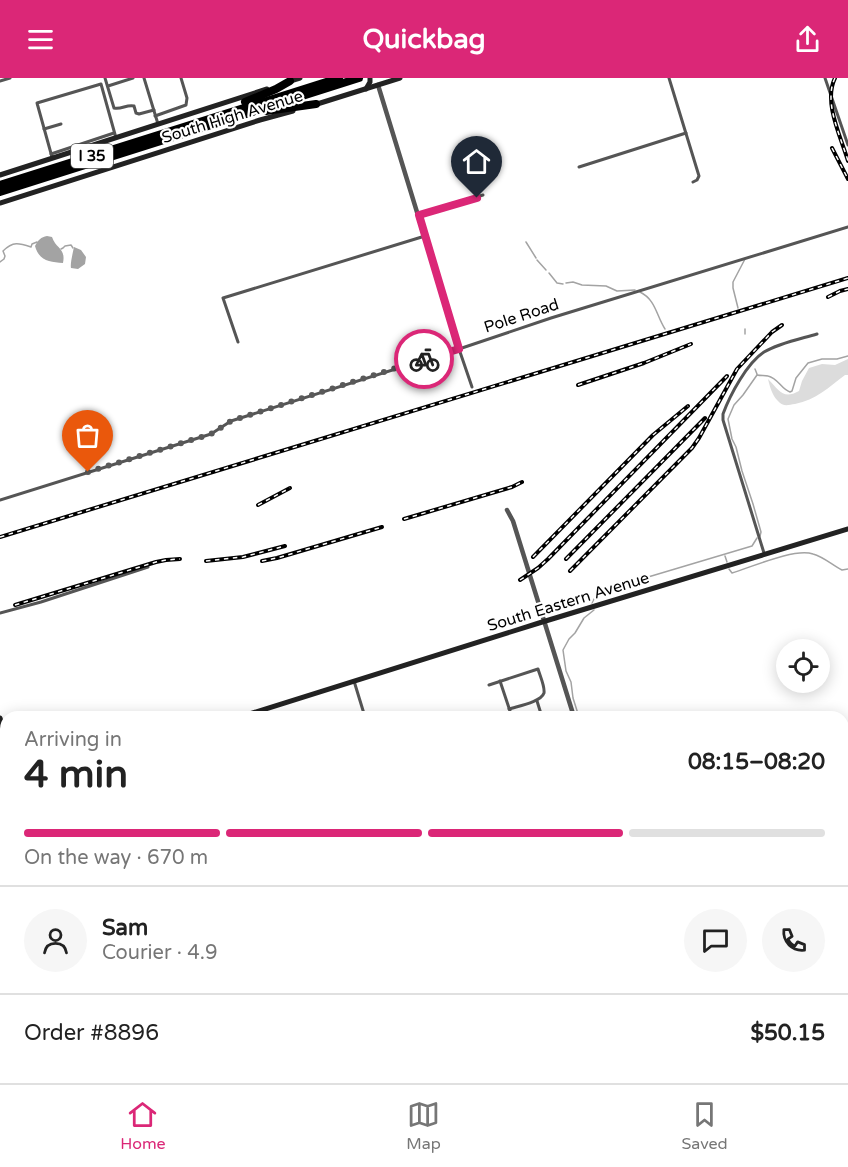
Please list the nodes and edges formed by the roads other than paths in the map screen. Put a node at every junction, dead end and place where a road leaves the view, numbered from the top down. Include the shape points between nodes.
1 (10, 78) edge
2 (105, 78) edge
3 (133, 78) edge
4 (144, 78) edge
5 (181, 78) edge
6 (300, 78) edge
7 (339, 78) edge
8 (359, 78) edge
9 (370, 78) edge
10 (376, 78) edge
11 (383, 78) edge
12 (400, 78) edge
13 (669, 78) edge
14 (825, 78) edge
15 (0, 81) edge
16 (290, 81) junction
17 (392, 81) junction
18 (378, 85) junction
19 (108, 86) junction
20 (366, 89) junction
21 (316, 104) junction
22 (154, 110) junction
23 (253, 111) junction
24 (155, 116) junction
25 (202, 121) junction
26 (61, 123) dead end
27 (158, 124) junction
28 (44, 129) junction
29 (686, 133) junction
30 (116, 136) junction
31 (848, 145) edge
32 (51, 156) junction
33 (579, 167) dead end
34 (0, 175) edge
35 (693, 182) dead end
36 (0, 185) edge
37 (0, 192) edge
38 (483, 195) dead end
39 (0, 203) edge
40 (419, 215) junction
41 (848, 227) edge
42 (425, 236) junction
43 (817, 334) dead end
44 (238, 342) dead end
45 (459, 349) junction
46 (472, 387) dead end
47 (0, 500) edge
48 (507, 510) dead end
49 (848, 529) edge
50 (764, 555) junction
51 (148, 567) dead end
52 (0, 613) edge
53 (544, 622) junction
54 (354, 681) junction
55 (500, 681) junction
56 (489, 685) dead end
57 (537, 700) junction
58 (509, 709) joint
59 (259, 711) edge
60 (363, 711) edge
61 (540, 711) edge
62 (572, 711) edge

1 - 15 street
2 - 19 street
3 - 19 street
4 - 22 street
5 - 24 street via 186,105
6 - 16 main road
7 - 25 highway, I 35
8 - 23 highway, I 35
9 - 20 main road
10 - 18 main road
11 - 17 main road
12 - 17 main road, South High Avenue
13 - 29 street
14 - 31 street
16 - 25 highway
16 - 27 main road
17 - 18 main road, South High Avenue
18 - 20 main road, South High Avenue
18 - 40 street
19 - 22 street via 114,108 131,105 139,114
20 - 21 main road, South High Avenue
21 - 23 highway
21 - 39 main road, South High Avenue
22 - 24 street
23 - 37 highway, I 35
24 - 27 street
25 - 36 highway, I 35
26 - 28 street
27 - 30 main road
28 - 30 street via 37,103 101,84
28 - 32 street
29 - 33 street
29 - 35 street via 699,176
30 - 32 main road
32 - 34 main road
38 - 40 street
40 - 42 street
41 - 45 street, Pole Road
42 - 44 street via 223,298
42 - 45 street
43 - 50 street via 772,348 756,358 723,414
45 - 46 street
45 - 47 street, Pole Road via 231,421 211,434
48 - 53 street
49 - 50 main road, South Eastern Avenue
50 - 53 main road, South Eastern Avenue
51 - 52 street
53 - 54 main road, South Eastern Avenue
53 - 62 street
54 - 59 main road, South Eastern Avenue
54 - 60 street
55 - 56 street
55 - 57 street via 538,669 544,691
55 - 58 street
57 - 58 street
57 - 61 street

